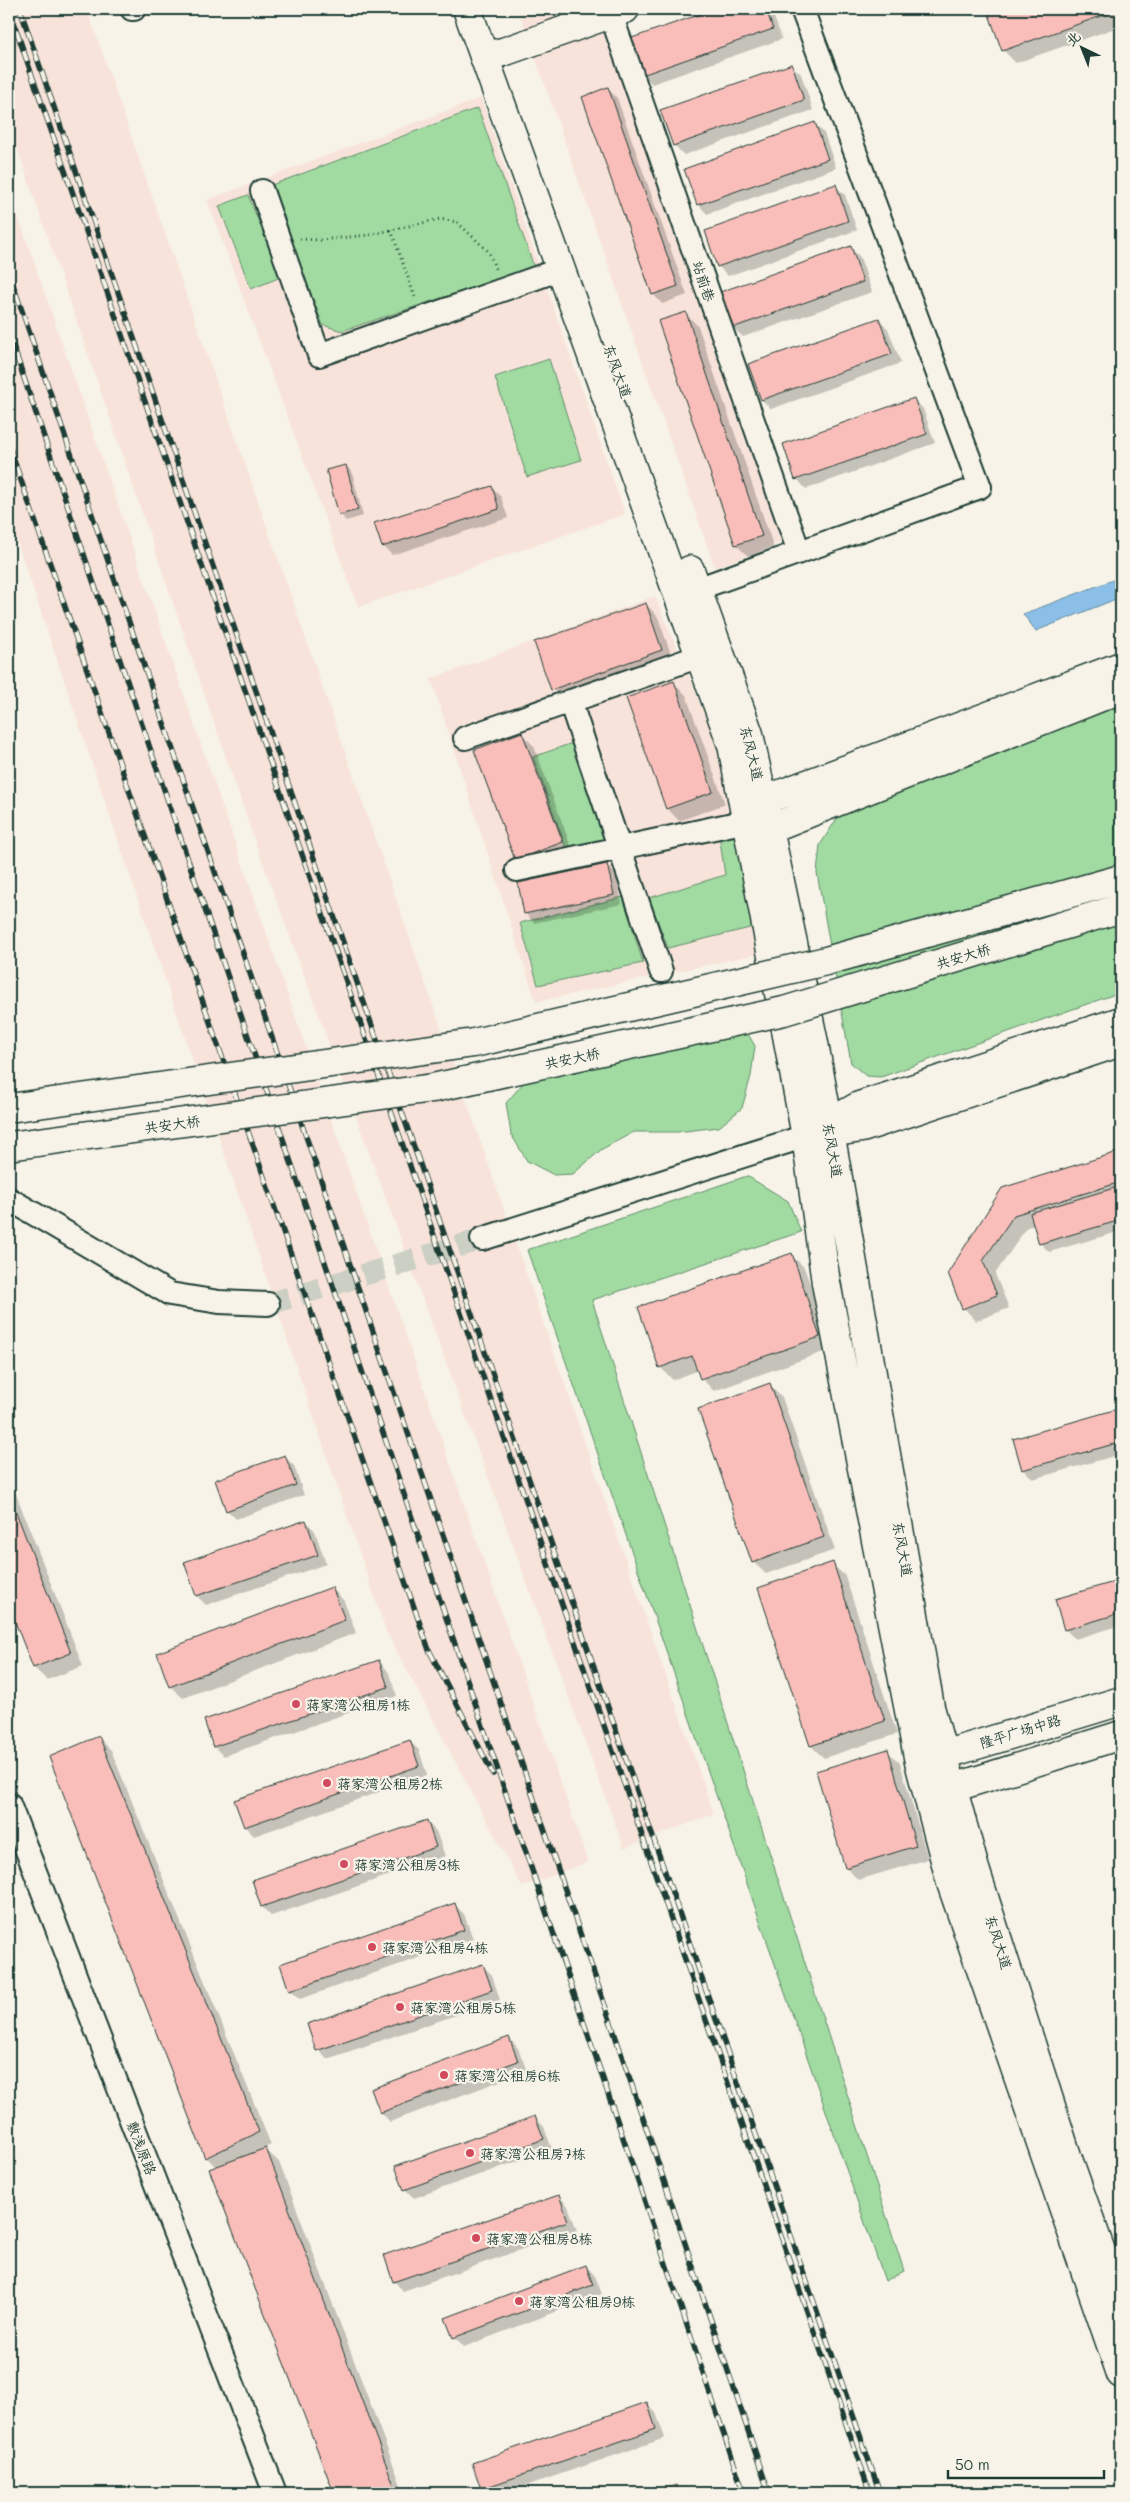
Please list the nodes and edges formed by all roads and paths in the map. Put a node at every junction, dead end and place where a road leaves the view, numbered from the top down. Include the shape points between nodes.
1 (467, 9) edge
2 (488, 9) edge
3 (802, 9) edge
4 (615, 10) edge
5 (494, 54) junction
6 (262, 191) dead end
7 (391, 230) junction
8 (278, 239) junction
9 (561, 270) junction
10 (499, 292) junction
11 (422, 319) junction
12 (799, 552) junction
13 (697, 589) junction
14 (700, 656) junction
15 (1121, 666) edge
16 (1121, 689) edge
17 (570, 701) junction
18 (465, 738) dead end
19 (755, 819) junction
20 (619, 848) junction
21 (517, 870) dead end
22 (1121, 878) edge
23 (1121, 908) edge
24 (661, 971) dead end
25 (1121, 1021) edge
26 (1121, 1042) edge
27 (9, 1108) edge
28 (821, 1131) junction
29 (9, 1146) edge
30 (9, 1199) edge
31 (482, 1239) tunnel mouth
32 (268, 1304) tunnel mouth
33 (1121, 1701) edge
34 (1121, 1735) edge
35 (931, 1758) junction
36 (941, 1792) junction
37 (9, 1804) edge
38 (1121, 2308) edge
39 (1121, 2374) edge
40 (275, 2493) edge

1 - 5 main road
2 - 5 main road, 东风大道
3 - 12 street via 980,488
4 - 5 main road
4 - 12 street, 站前巷
5 - 9 main road
5 - 13 main road, 东风大道
6 - 8 street
7 - 8 path via 320,240
7 - 10 path via 440,219 457,222 489,252 496,269
7 - 11 path
8 - 11 street via 319,355
9 - 10 street
9 - 14 main road
10 - 11 street
12 - 13 street
13 - 19 main road, 东风大道 via 749,734
14 - 17 street
14 - 19 main road
15 - 19 main road
16 - 19 main road
17 - 18 street
17 - 20 street
19 - 20 street
19 - 28 main road, 东风大道
20 - 21 street
20 - 24 street
22 - 27 main road, bridge via 826,962 474,1043
23 - 29 main road, 共安大桥, bridge via 784,1011 433,1088
25 - 28 main road via 859,1106
26 - 28 main road via 862,1128
28 - 31 street
28 - 35 main road, 东风大道 via 826,1283
30 - 32 street via 170,1294 219,1302
33 - 35 main road, 隆平广场中路
34 - 36 main road
35 - 36 main road, 东风大道
36 - 38 main road, 东风大道 via 975,1869 1067,2156
36 - 39 main road, 东风大道 via 952,1883
37 - 40 street, 敷浅原路

